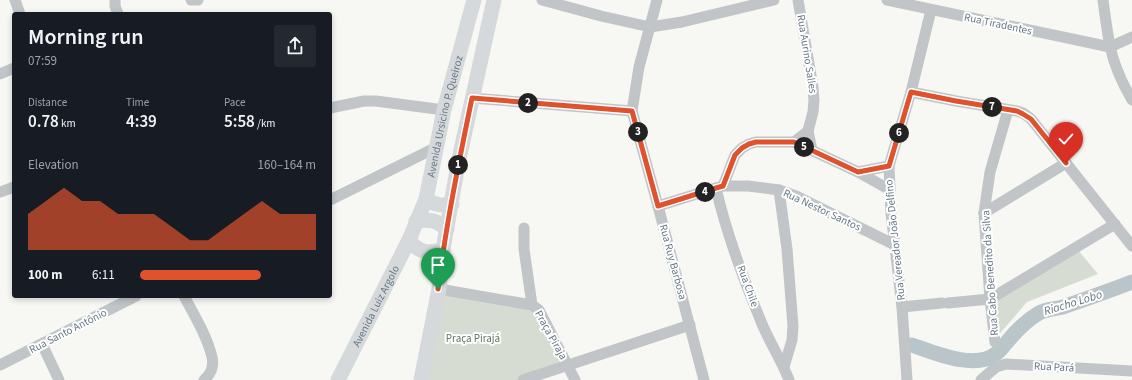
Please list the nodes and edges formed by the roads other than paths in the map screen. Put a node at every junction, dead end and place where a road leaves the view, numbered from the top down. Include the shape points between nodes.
1 (15, 0) edge
2 (115, 0) edge
3 (191, 0) edge
4 (198, 0) edge
5 (474, 0) edge
6 (494, 0) edge
7 (542, 0) edge
8 (657, 0) edge
9 (774, 0) edge
10 (798, 0) edge
11 (887, 0) edge
12 (1103, 0) edge
13 (931, 10) junction
14 (19, 12) edge
15 (117, 12) edge
16 (650, 27) junction
17 (1132, 37) edge
18 (1110, 47) junction
19 (12, 69) edge
20 (0, 74) edge
21 (911, 92) junction
22 (472, 98) junction
23 (1132, 100) edge
24 (332, 108) edge
25 (444, 110) junction
26 (1008, 110) junction
27 (632, 111) junction
28 (808, 131) junction
29 (794, 142) junction
30 (436, 147) junction
31 (812, 150) junction
32 (1066, 163) junction
33 (889, 166) junction
34 (858, 172) junction
35 (720, 187) junction
36 (12, 188) edge
37 (779, 190) junction
38 (890, 190) junction
39 (0, 192) edge
40 (332, 199) edge
41 (426, 199) junction
42 (452, 204) junction
43 (658, 206) junction
44 (984, 213) junction
45 (1115, 224) junction
46 (524, 228) dead end
47 (447, 229) junction
48 (412, 231) junction
49 (895, 245) junction
50 (1132, 246) edge
51 (443, 249) junction
52 (438, 289) junction
53 (132, 298) edge
54 (185, 298) edge
55 (990, 299) junction
56 (532, 305) junction
57 (902, 307) junction
58 (690, 325) junction
59 (995, 342) dead end
60 (42, 344) junction
61 (0, 365) edge
62 (568, 365) junction
63 (784, 367) junction
64 (1132, 371) edge
65 (59, 380) edge
66 (204, 380) edge
67 (338, 380) edge
68 (422, 380) edge
69 (523, 380) edge
70 (575, 380) edge
71 (704, 380) edge
72 (789, 380) edge
73 (907, 380) edge
74 (981, 380) edge

1 - 14 street
2 - 15 street
3 - 4 street
5 - 25 main road, Avenida Ursicino P. Queiroz
6 - 22 main road, Avenida Ursicino P. Queiroz
7 - 16 street
8 - 16 street, Rua Ruy Barbosa
9 - 16 street via 690,21
10 - 28 street, Rua Aurino Salles via 813,87 813,112
11 - 13 street, Rua Tiradentes
12 - 18 street
13 - 18 street, Rua Tiradentes
13 - 21 street, Rua Vereador João Delfino
16 - 27 street, Rua Ruy Barbosa
17 - 18 street
18 - 23 street via 1123,84
19 - 20 street
21 - 26 street
21 - 33 street, Rua Vereador João Delfino
22 - 27 street
22 - 42 main road, Avenida Ursicino P. Queiroz
24 - 25 street via 376,101
25 - 30 main road, Avenida Ursicino P. Queiroz
26 - 32 street via 1017,111 1031,119
26 - 44 street, Rua Cabo Benedito da Silva via 990,172
27 - 43 street, Rua Ruy Barbosa
28 - 29 street
28 - 31 street, Rua Aurino Salles
29 - 31 street
29 - 35 street via 756,142 742,148 735,155
30 - 40 street
30 - 41 main road, Avenida Ursicino P. Queiroz
31 - 34 street
32 - 44 street
32 - 45 street
33 - 34 street
33 - 38 street, Rua Vereador João Delfino
34 - 38 street
35 - 37 street, Rua Nestor Santos via 748,186
35 - 43 street, Rua Nestor Santos
35 - 63 street, Rua Chile via 722,213 727,230 760,320
36 - 39 street
37 - 49 street, Rua Nestor Santos
37 - 63 street via 787,248 793,326 792,340
38 - 49 street, Rua Vereador João Delfino
41 - 42 main road via 439,206
41 - 48 main road, Avenida Ursicino P. Queiroz
42 - 47 main road, Avenida Ursicino P. Queiroz
43 - 58 street, Rua Ruy Barbosa
44 - 55 street, Rua Cabo Benedito da Silva
45 - 50 street
45 - 55 street
46 - 56 street via 524,249
47 - 48 main road via 440,223 426,220
47 - 51 main road, Avenida Ursicino P. Queiroz
48 - 51 main road via 414,246 427,252
48 - 67 main road, Avenida Luiz Argolo
49 - 57 street, Rua Vereador João Delfino
51 - 52 main road, Avenida Ursicino P. Queiroz
52 - 56 street, Praça Piraja
52 - 68 main road, Avenida Ursicino P. Queiroz
53 - 60 street, Rua Santo Antônio
54 - 66 street via 212,358 210,375
55 - 57 street
55 - 59 street, Rua Cabo Benedito da Silva
56 - 62 street, Praça Piraja via 539,310
57 - 73 street, Rua Vereador João Delfino
58 - 62 street
58 - 71 street, Rua Ruy Barbosa
60 - 61 street, Rua Santo Antônio
60 - 65 street
62 - 69 street, Praça Piraja
62 - 70 street
63 - 72 street, Rua Chile
64 - 74 street, Rua Pará via 1006,364 996,367

